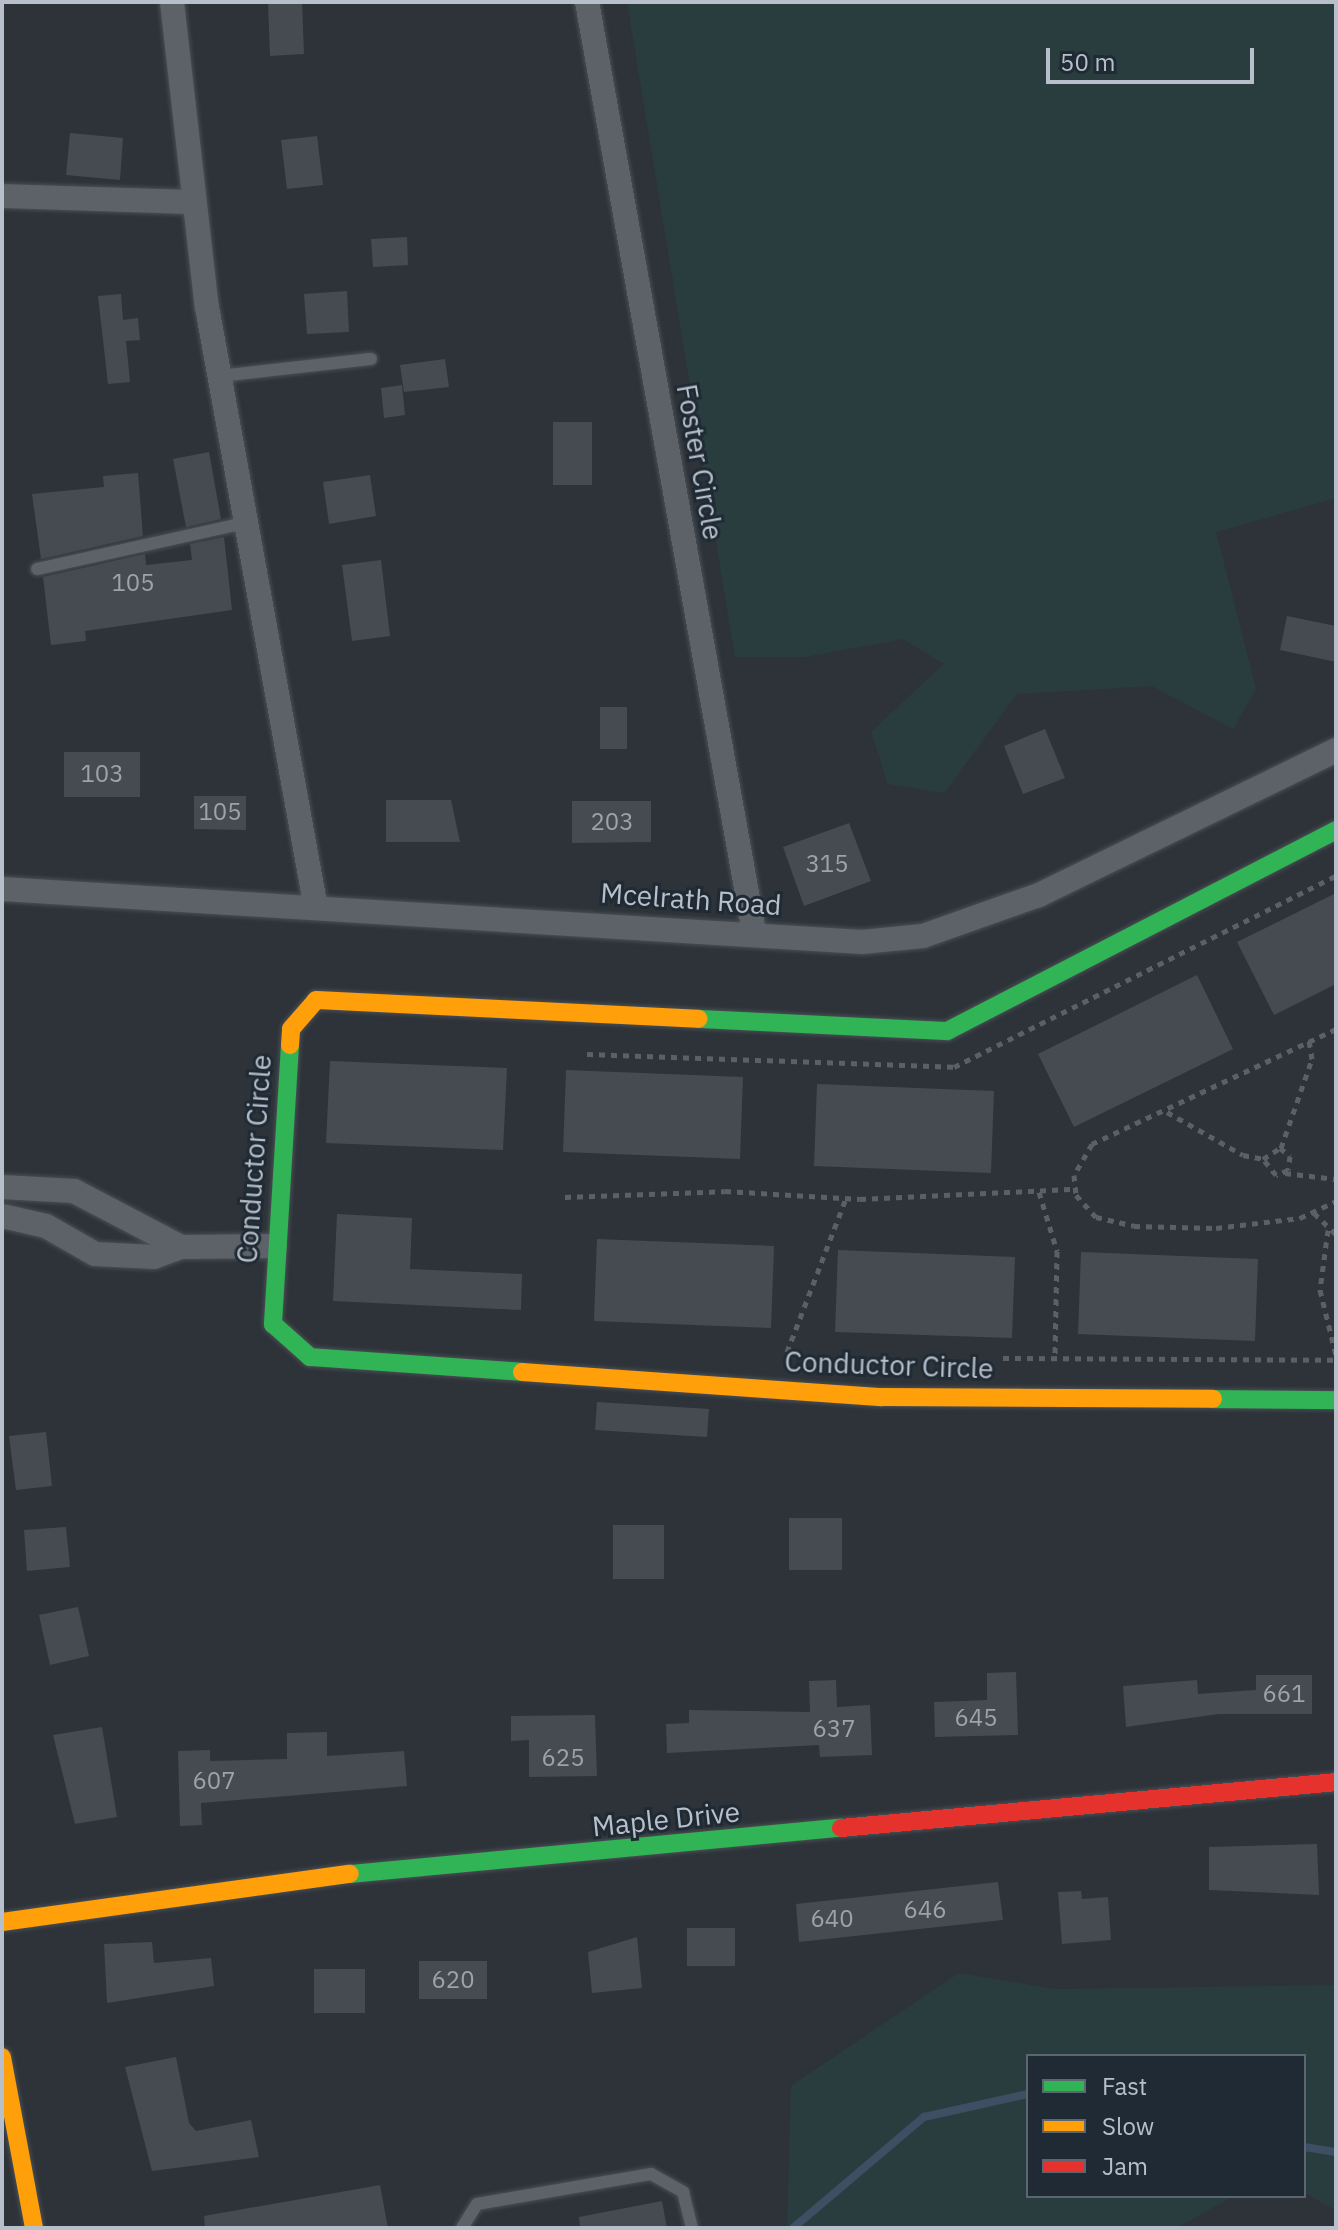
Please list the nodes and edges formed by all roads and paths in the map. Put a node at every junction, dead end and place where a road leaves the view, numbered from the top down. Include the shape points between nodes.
1 (172, 2) edge
2 (587, 2) edge
3 (2, 196) edge
4 (194, 202) junction
5 (371, 359) dead end
6 (219, 376) junction
7 (244, 523) junction
8 (37, 569) dead end
9 (1336, 750) edge
10 (1336, 830) edge
11 (2, 889) edge
12 (315, 903) junction
13 (754, 932) junction
14 (1336, 1029) edge
15 (1309, 1039) junction
16 (1167, 1112) junction
17 (1281, 1148) junction
18 (1263, 1159) junction
19 (1285, 1173) junction
20 (1336, 1179) edge
21 (2, 1187) edge
22 (1075, 1189) junction
23 (1039, 1192) junction
24 (565, 1197) dead end
25 (846, 1198) junction
26 (1336, 1201) edge
27 (1314, 1213) junction
28 (2, 1216) edge
29 (1328, 1230) junction
30 (1336, 1234) edge
31 (275, 1246) junction
32 (181, 1247) junction
33 (787, 1352) dead end
34 (1336, 1357) edge
35 (1003, 1358) dead end
36 (1055, 1360) junction
37 (1336, 1400) edge
38 (1336, 1782) edge
39 (2, 1922) edge
40 (2, 2057) edge
41 (34, 2228) edge
42 (462, 2228) edge
43 (692, 2228) edge

1 - 4 street
2 - 13 street, Foster Circle
3 - 4 street
4 - 6 street
5 - 6 lane
6 - 7 street
7 - 8 lane
7 - 12 street
9 - 13 street, Mcelrath Road via 983,920 862,942
10 - 31 street, Conductor Circle via 947,1031 316,1000 291,1029
11 - 12 street, Mcelrath Road
12 - 13 street, Mcelrath Road
14 - 15 path
15 - 16 path
15 - 17 path via 1312,1059
16 - 18 path via 1191,1131
16 - 22 path via 1083,1150
17 - 18 path
17 - 19 path via 1290,1156
18 - 19 path via 1270,1173
19 - 20 path
21 - 32 street via 74,1191
22 - 23 path
22 - 27 path via 1096,1217 1134,1226 1216,1228
23 - 25 path
23 - 36 path via 1057,1251
24 - 25 path via 725,1191
25 - 33 path
26 - 27 path
27 - 29 path
28 - 32 street via 46,1226 95,1254 154,1257
29 - 30 path
29 - 34 path via 1320,1290
31 - 32 street
31 - 37 street, Conductor Circle via 273,1324 310,1357 882,1397
34 - 36 path
35 - 36 path
38 - 39 street, Maple Drive via 235,1885
40 - 41 street
42 - 43 lane via 477,2204 651,2174 683,2192

